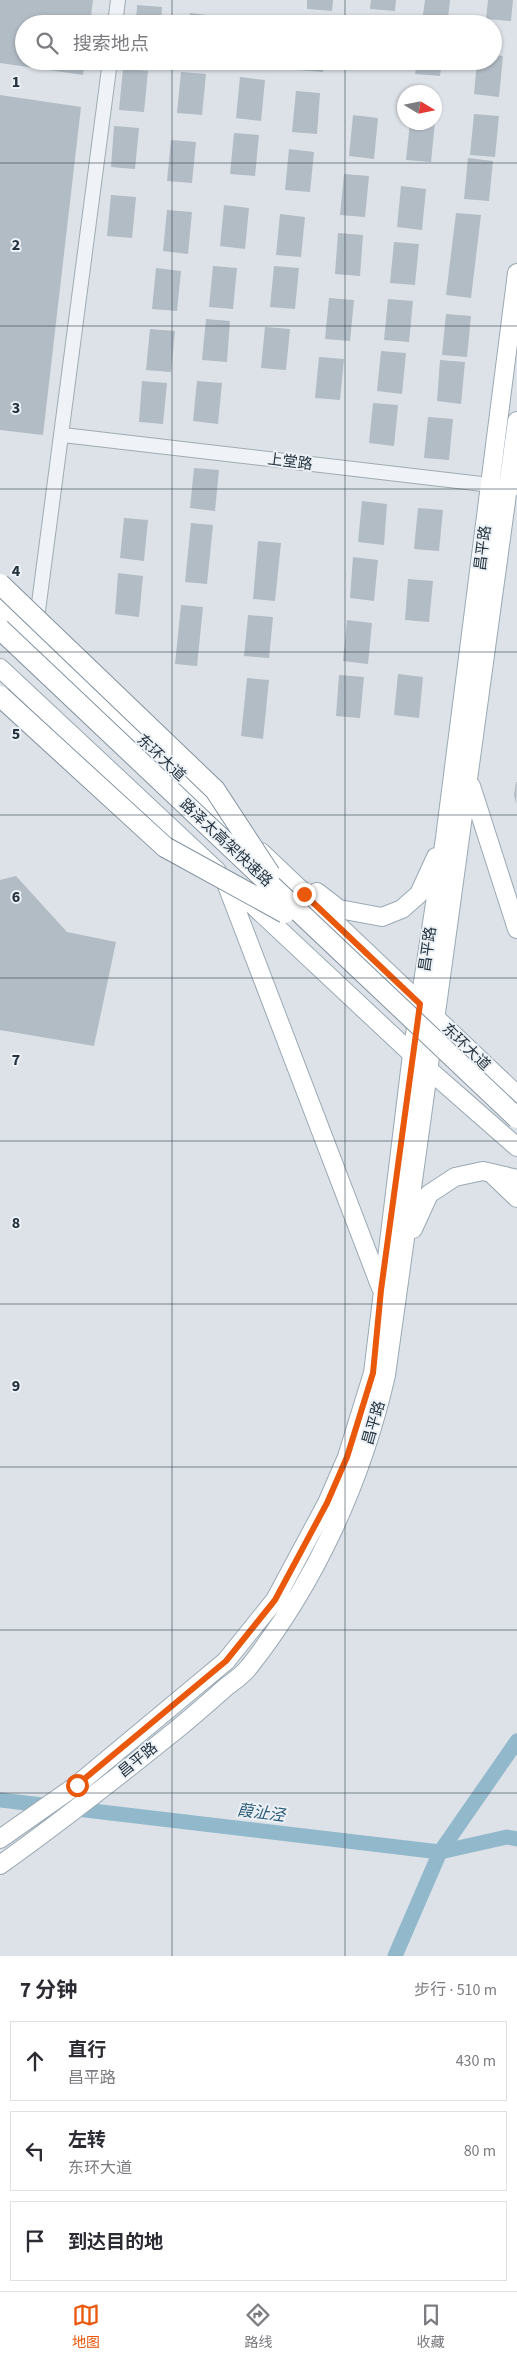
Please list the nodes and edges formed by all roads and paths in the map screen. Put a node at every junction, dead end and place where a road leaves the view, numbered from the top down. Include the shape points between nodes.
1 (118, 0) edge
2 (116, 15) edge
3 (109, 70) edge
4 (517, 273) edge
5 (517, 420) edge
6 (62, 435) junction
7 (505, 487) edge
8 (0, 584) edge
9 (0, 606) edge
10 (0, 629) edge
11 (34, 639) junction
12 (0, 646) edge
13 (0, 668) edge
14 (0, 696) edge
15 (470, 781) junction
16 (445, 838) junction
17 (250, 842) junction
18 (224, 878) junction
19 (287, 908) junction
20 (517, 929) edge
21 (420, 1004) junction
22 (436, 1018) junction
23 (412, 1054) junction
24 (428, 1069) junction
25 (517, 1095) edge
26 (517, 1118) edge
27 (517, 1132) edge
28 (517, 1147) edge
29 (490, 1173) junction
30 (517, 1179) edge
31 (517, 1198) edge
32 (390, 1289) junction
33 (0, 1839) edge
34 (0, 1865) edge

1 - 2 street
3 - 6 street
4 - 7 main road, 昌平路
5 - 7 main road, 昌平路
6 - 7 street, 上堂路
6 - 11 street
7 - 15 main road, 昌平路
7 - 16 main road, 昌平路
8 - 19 highway, bridge via 215,790
9 - 11 main road, 东环大道
10 - 19 highway, 路泽太高架快速路, bridge
11 - 17 main road, 东环大道
12 - 19 highway, 路泽太高架快速路, bridge
13 - 18 main road
14 - 19 highway, bridge via 165,847
15 - 20 main road
15 - 22 main road, 昌平路
16 - 17 main road via 419,894 402,909 382,917 339,909
16 - 21 main road, 昌平路
17 - 21 main road, 东环大道
18 - 23 main road
18 - 32 main road
19 - 26 highway, 路泽太高架快速路, bridge
19 - 27 highway, 路泽太高架快速路
21 - 22 main road, 东环大道
21 - 23 main road, 昌平路
22 - 24 main road, 昌平路
22 - 25 main road, 东环大道
23 - 24 main road
23 - 32 main road, 昌平路
24 - 28 main road
24 - 32 main road, 昌平路
29 - 30 main road
29 - 31 main road
29 - 32 main road via 483,1171 455,1177 428,1194 414,1222
32 - 33 main road, 昌平路 via 373,1373 347,1457 327,1503 275,1600 226,1661 77,1785
32 - 34 main road, 昌平路 via 386,1375 376,1419 362,1463 322,1551 290,1608 248,1669 69,1816

